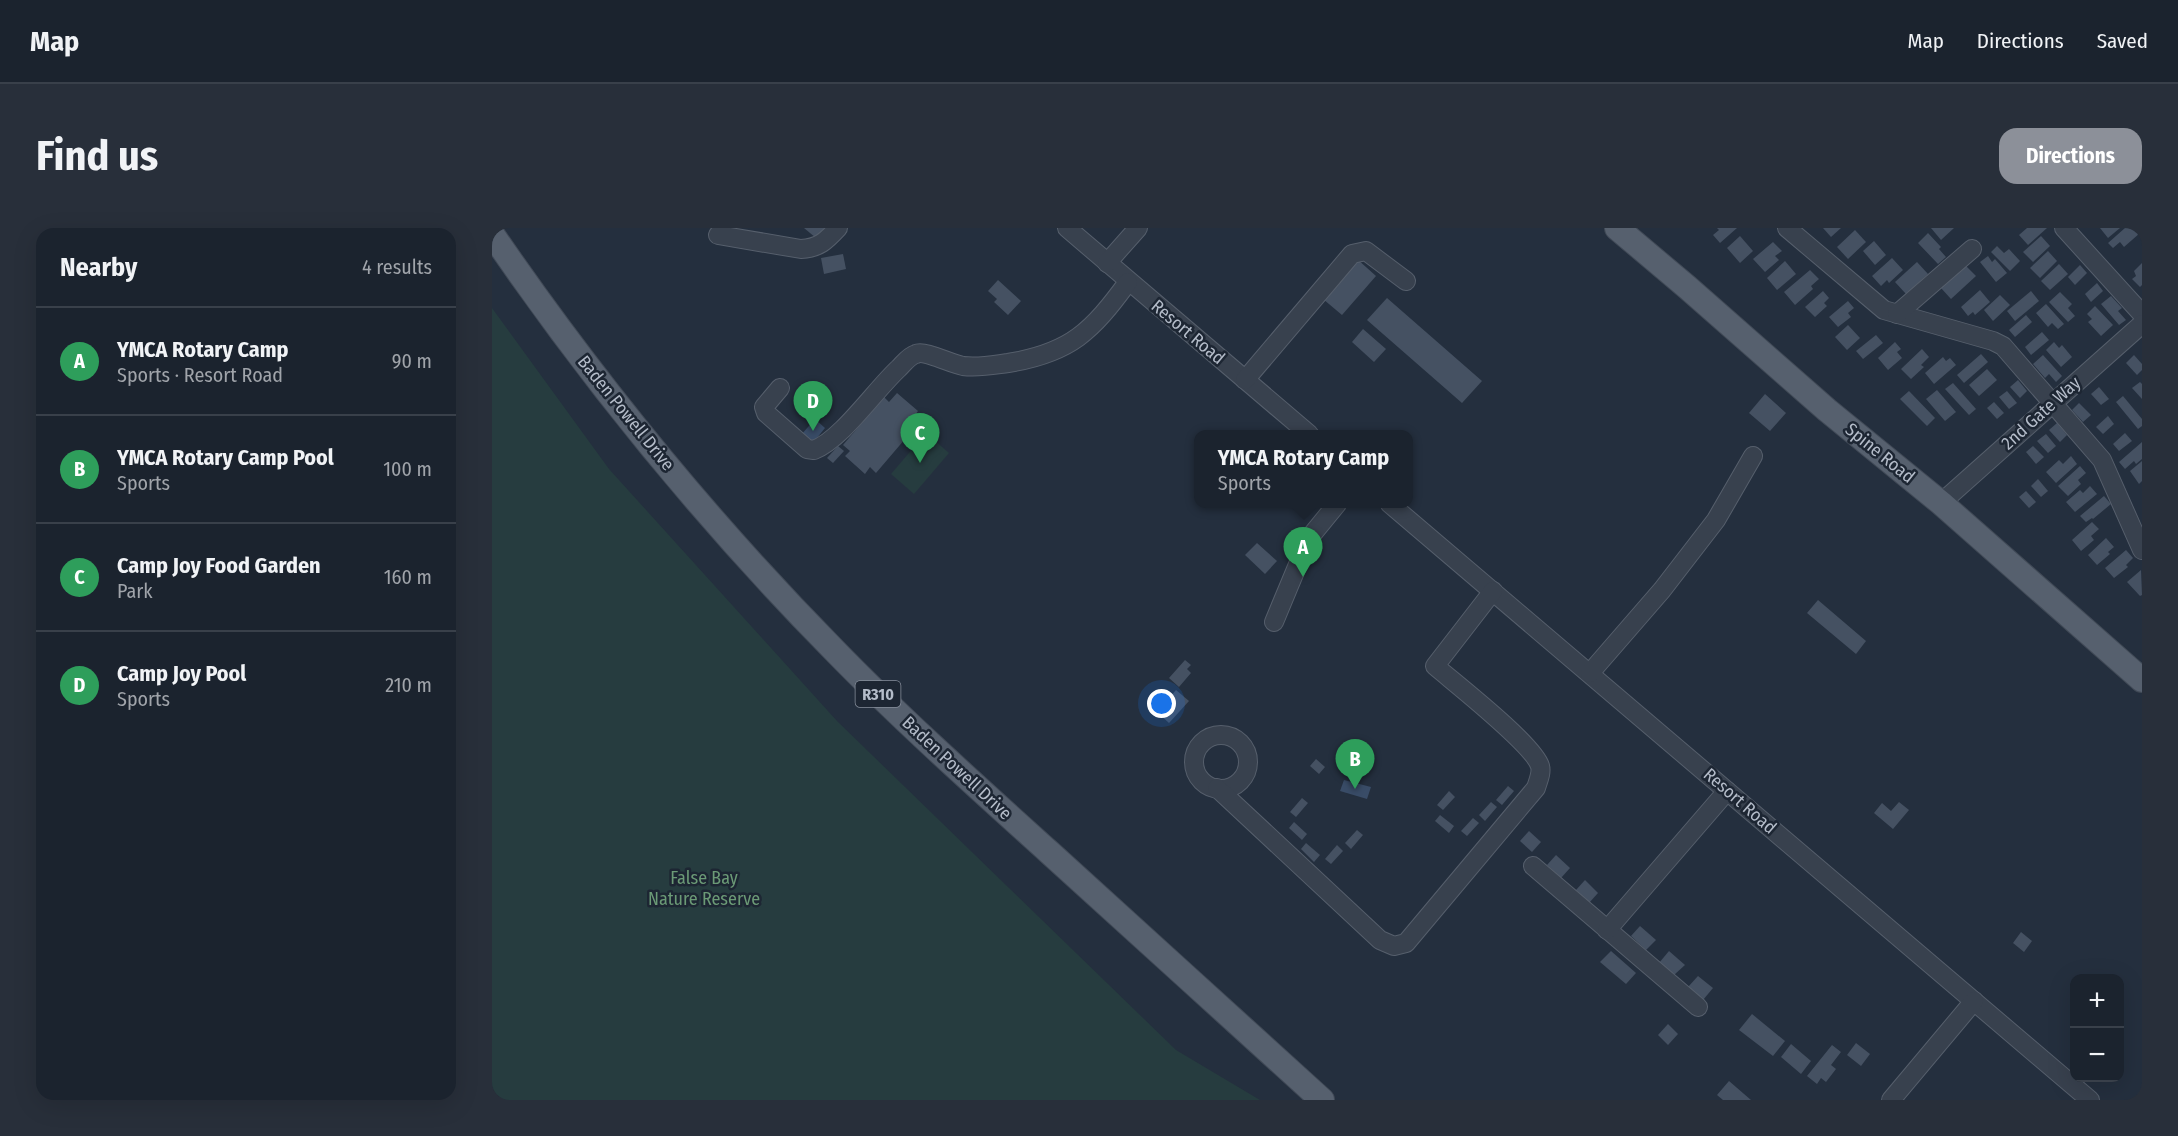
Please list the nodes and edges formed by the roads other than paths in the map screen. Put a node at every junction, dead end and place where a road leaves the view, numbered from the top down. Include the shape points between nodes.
1 (838, 228) edge
2 (1067, 228) edge
3 (1137, 228) edge
4 (1617, 228) edge
5 (1787, 228) edge
6 (2064, 228) edge
7 (492, 234) edge
8 (718, 235) dead end
9 (1972, 249) dead end
10 (1107, 263) junction
11 (1406, 281) dead end
12 (1128, 282) junction
13 (2142, 314) edge
14 (1898, 315) junction
15 (2142, 324) edge
16 (1245, 380) junction
17 (780, 388) dead end
18 (2053, 402) junction
19 (1303, 430) edge
20 (1753, 456) dead end
21 (1941, 503) junction
22 (1334, 508) edge
23 (1395, 508) edge
24 (2142, 550) edge
25 (1492, 591) junction
26 (1274, 622) dead end
27 (1590, 673) junction
28 (2142, 680) edge
29 (1217, 788) dead end
30 (1728, 791) junction
31 (1533, 866) dead end
32 (1607, 930) junction
33 (1974, 1001) junction
34 (1698, 1007) dead end
35 (1322, 1100) edge
36 (1891, 1100) edge
37 (2090, 1100) edge

1 - 8 street via 815,248 801,249
2 - 10 street, Resort Road
3 - 10 street
4 - 21 main road, Spine Road via 1827,411
5 - 14 street via 1884,310
6 - 13 street
7 - 35 main road, Baden Powell Drive / R310 via 634,425 816,632 931,745
9 - 14 street
10 - 12 street, Resort Road
11 - 16 street via 1366,251 1352,254
12 - 16 street, Resort Road
12 - 17 street via 1080,338 1051,353 980,367 945,362 924,352 914,354 840,431 814,450 807,449 766,413 764,407
14 - 18 street via 1998,343
15 - 18 street, 2nd Gate Way
16 - 19 street, Resort Road
18 - 21 street, 2nd Gate Way
18 - 24 street via 2102,460
20 - 27 street via 1716,520
21 - 28 main road, Spine Road
22 - 26 street via 1301,548
23 - 25 street, Resort Road
25 - 27 street, Resort Road
25 - 29 street via 1435,666 1520,740 1541,770 1536,788 1406,943 1394,946 1380,940 1343,898
27 - 30 street, Resort Road
30 - 32 street
30 - 33 street, Resort Road
31 - 32 street
32 - 34 street
33 - 36 street
33 - 37 street, Resort Road

